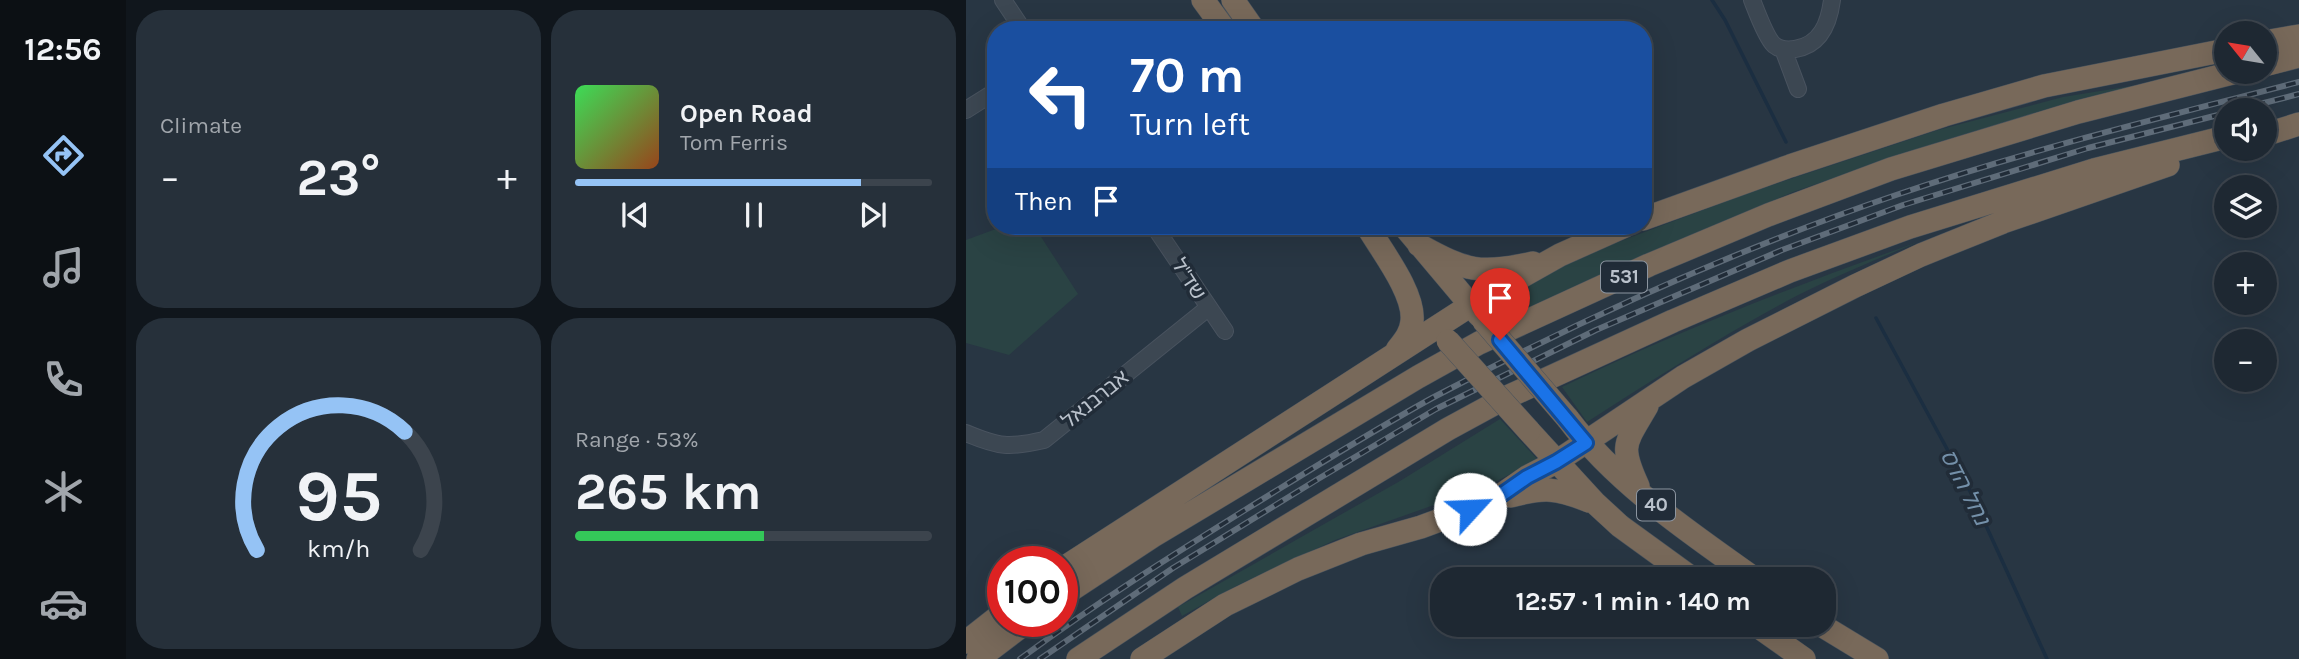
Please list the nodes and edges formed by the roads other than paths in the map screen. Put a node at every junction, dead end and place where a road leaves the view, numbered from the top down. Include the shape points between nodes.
1 (1003, 0) edge
2 (1203, 0) edge
3 (1233, 0) edge
4 (1752, 0) edge
5 (1832, 0) edge
6 (1017, 21) edge
7 (1218, 21) edge
8 (1248, 21) edge
9 (2299, 36) edge
10 (2277, 40) edge
11 (1783, 49) junction
12 (2214, 52) edge
13 (2299, 56) edge
14 (2277, 62) edge
15 (2214, 78) edge
16 (1798, 89) dead end
17 (987, 97) edge
18 (966, 110) edge
19 (2299, 118) edge
20 (2277, 124) edge
21 (2299, 124) edge
22 (2277, 131) edge
23 (2214, 140) edge
24 (2214, 151) edge
25 (1652, 215) edge
26 (1160, 235) edge
27 (1372, 235) edge
28 (1373, 235) edge
29 (1411, 235) edge
30 (1605, 235) edge
31 (1419, 245) junction
32 (1560, 255) junction
33 (1208, 308) junction
34 (1477, 312) junction
35 (1225, 331) dead end
36 (1443, 334) junction
37 (1396, 352) junction
38 (1651, 399) junction
39 (966, 433) edge
40 (1586, 443) junction
41 (1556, 462) junction
42 (1640, 492) junction
43 (1494, 500) junction
44 (1595, 503) junction
45 (1078, 559) edge
46 (1676, 567) edge
47 (1738, 567) edge
48 (1078, 585) edge
49 (987, 626) edge
50 (1836, 634) edge
51 (1007, 637) edge
52 (1773, 637) edge
53 (966, 642) edge
54 (978, 659) edge
55 (1078, 659) edge
56 (1142, 659) edge
57 (1804, 659) edge
58 (1877, 659) edge

1 - 6 street
2 - 7 highway
3 - 8 highway
4 - 11 street via 1773,44
5 - 11 street via 1824,31 1816,41
9 - 10 highway
11 - 16 street
12 - 25 highway via 2007,97
13 - 14 highway
15 - 48 highway, 531 via 2078,112 1891,169 1638,271 1479,343 1418,377
17 - 18 street
19 - 20 highway
21 - 22 highway
23 - 55 highway via 2094,170 1910,227 1673,321 1448,429 1185,588
24 - 38 highway via 2003,222 1921,255 1760,334
26 - 33 street, שד"ל
27 - 37 highway via 1412,306 1408,336
28 - 36 highway, 40
29 - 31 highway, 40
30 - 32 highway
31 - 32 highway via 1476,270 1515,267
31 - 34 highway, 40
32 - 34 highway
33 - 35 street, שד"ל
33 - 39 street, אברבנאל via 1044,440 1016,446 991,444
34 - 36 highway
34 - 40 highway, 40, bridge
36 - 37 highway
36 - 41 highway, 40, bridge
37 - 45 highway
38 - 40 highway
38 - 42 highway via 1625,446 1626,461
40 - 41 highway
40 - 42 highway, 40
41 - 43 highway
41 - 44 highway, 40
42 - 47 highway, 40
43 - 44 highway via 1548,488
43 - 56 highway via 1298,569 1225,605
44 - 46 highway, 40
49 - 53 highway
50 - 58 highway
51 - 54 highway
52 - 57 highway

